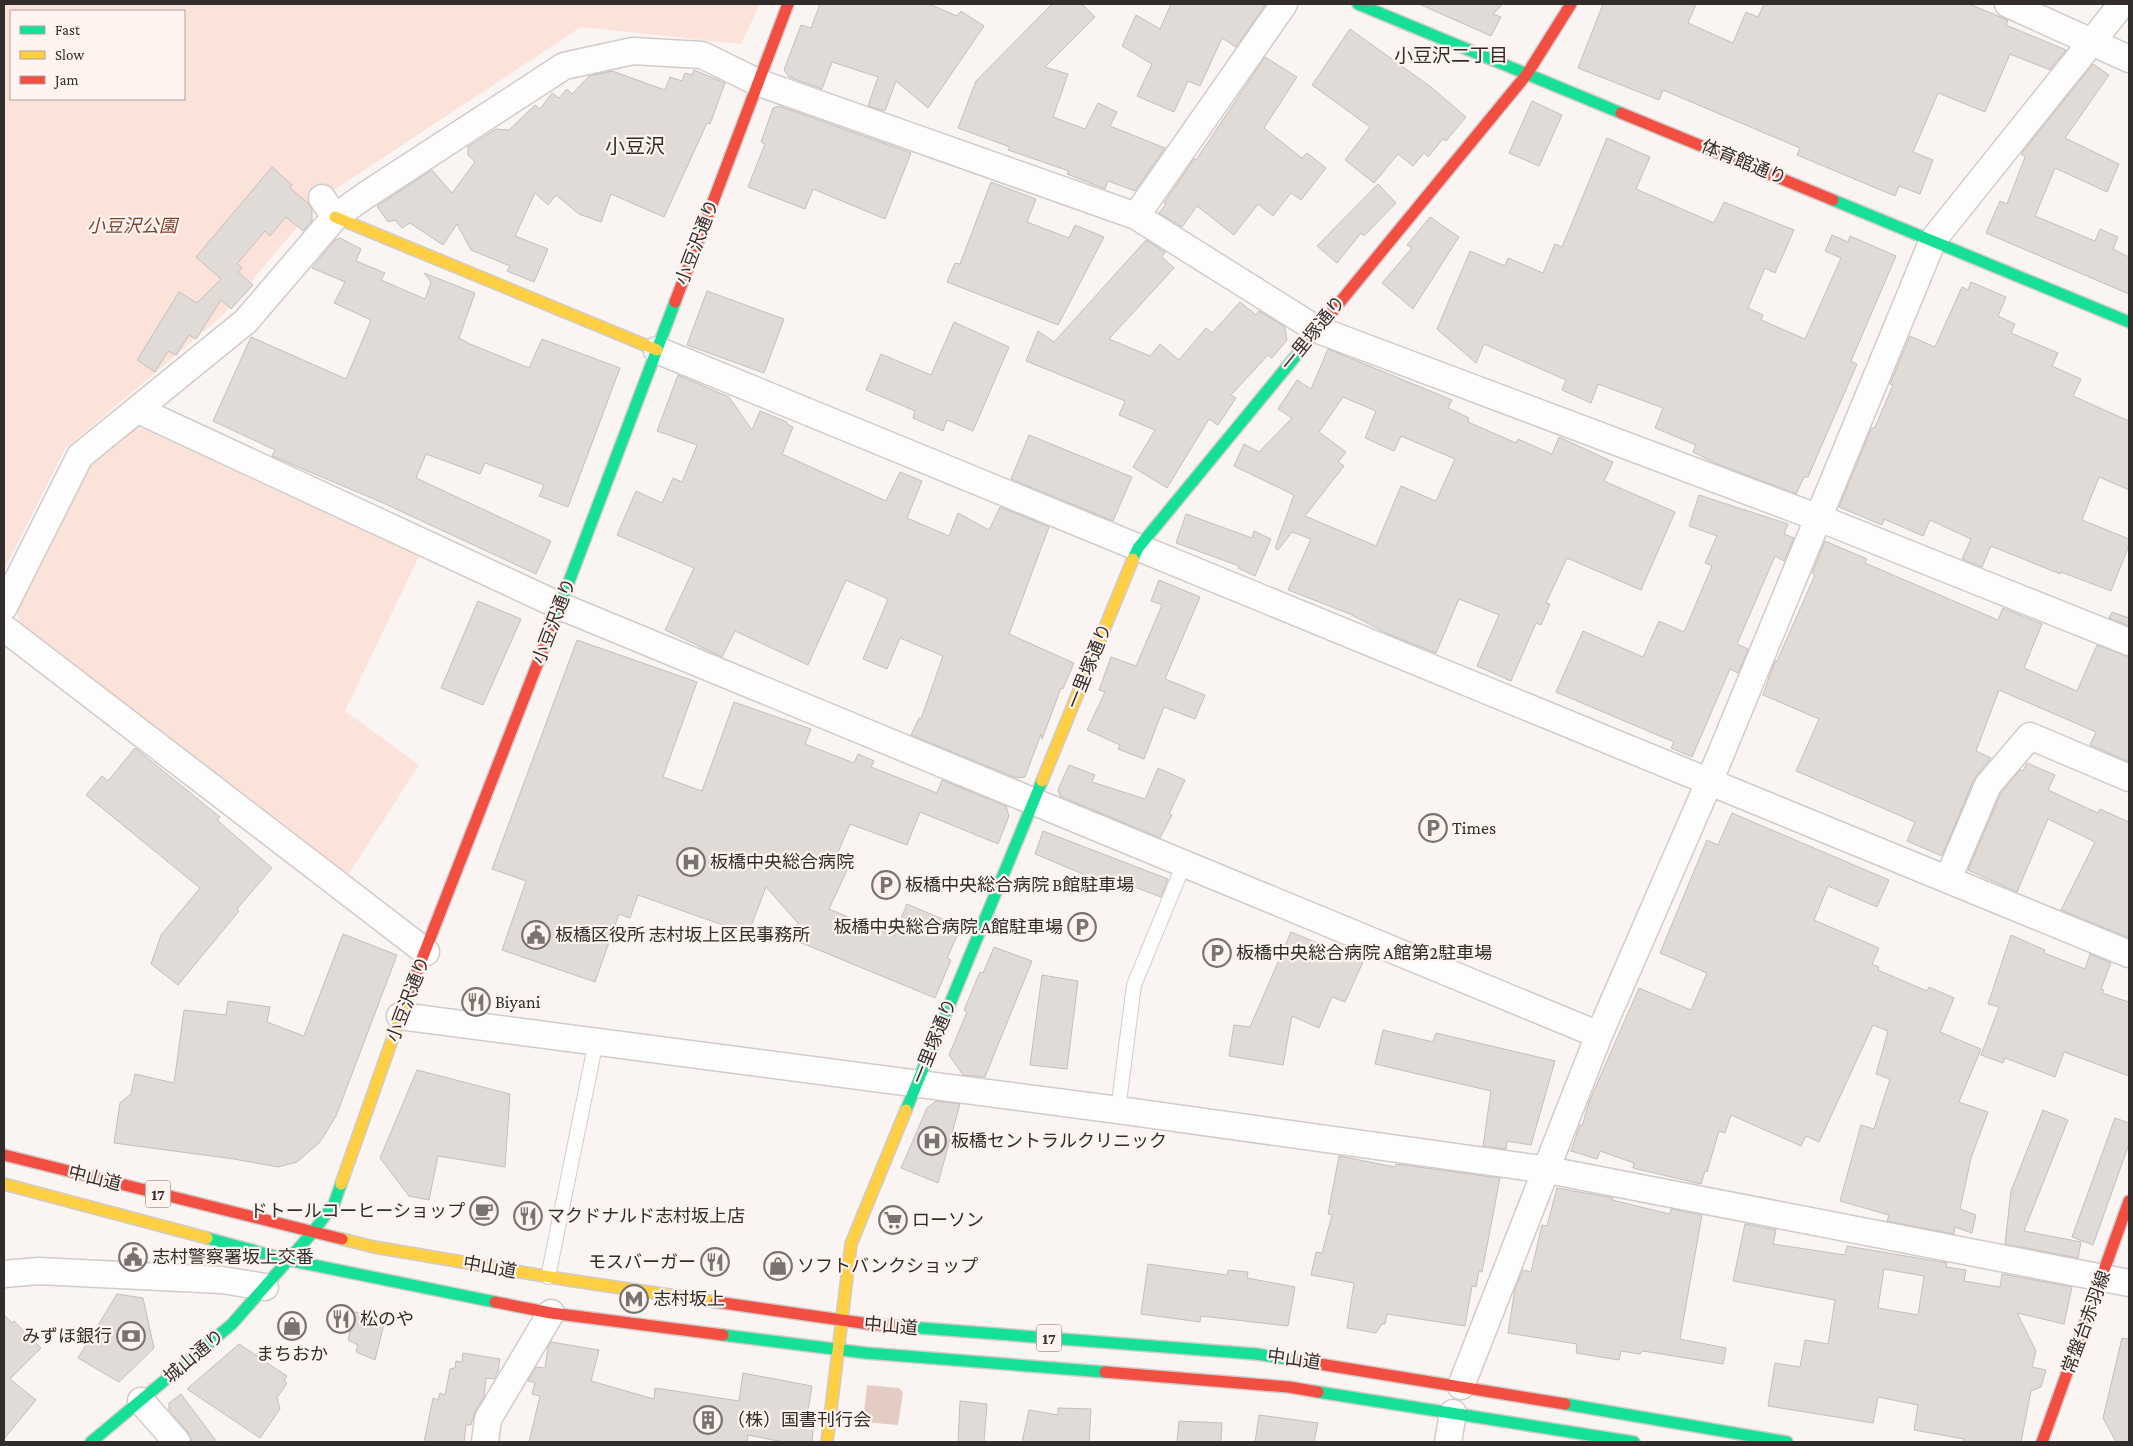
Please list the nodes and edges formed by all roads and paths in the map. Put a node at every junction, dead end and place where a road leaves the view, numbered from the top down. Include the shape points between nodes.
1 (788, 4) edge
2 (1284, 4) edge
3 (1358, 4) edge
4 (1571, 4) edge
5 (2008, 4) edge
6 (2122, 4) edge
7 (2092, 41) junction
8 (2129, 59) edge
9 (1527, 74) junction
10 (758, 82) junction
11 (328, 208) junction
12 (1136, 216) junction
13 (1934, 240) junction
14 (2129, 322) edge
15 (1316, 329) junction
16 (657, 350) junction
17 (138, 410) junction
18 (1819, 518) junction
19 (1138, 548) junction
20 (560, 606) junction
21 (4, 607) edge
22 (4, 628) edge
23 (2129, 642) edge
24 (2129, 778) edge
25 (1710, 780) junction
26 (1033, 801) junction
27 (1184, 864) junction
28 (1948, 879) junction
29 (426, 952) junction
30 (2129, 954) edge
31 (400, 1016) junction
32 (1599, 1034) junction
33 (596, 1041) junction
34 (916, 1084) junction
35 (1118, 1110) junction
36 (4, 1155) edge
37 (1548, 1170) junction
38 (4, 1184) edge
39 (2129, 1201) edge
40 (312, 1233) junction
41 (288, 1260) junction
42 (4, 1274) edge
43 (548, 1277) junction
44 (2102, 1278) junction
45 (2129, 1283) edge
46 (265, 1287) junction
47 (551, 1313) junction
48 (841, 1321) junction
49 (838, 1350) junction
50 (1461, 1386) junction
51 (141, 1401) junction
52 (1453, 1413) junction
53 (91, 1442) edge
54 (177, 1442) edge
55 (485, 1442) edge
56 (827, 1442) edge
57 (1448, 1442) edge
58 (1634, 1442) edge
59 (1787, 1442) edge
60 (2042, 1442) edge

1 - 10 main road, 小豆沢通り
2 - 12 street
3 - 9 main road, 体育館通り
4 - 9 main road, 一里塚通り
5 - 7 street
6 - 7 street
7 - 8 street
7 - 13 street
9 - 13 main road, 体育館通り
9 - 15 main road, 一里塚通り
10 - 11 street via 702,55 633,52 564,66
10 - 12 street
10 - 16 main road, 小豆沢通り
11 - 16 main road
11 - 17 street via 246,321
12 - 15 street
13 - 14 main road, 体育館通り
13 - 18 street
15 - 18 street
15 - 19 main road, 一里塚通り
16 - 19 street
16 - 20 main road, 小豆沢通り
17 - 20 street
17 - 21 street via 80,456
18 - 23 street
18 - 25 street
19 - 25 street
19 - 26 main road, 一里塚通り
20 - 26 street
20 - 29 main road, 小豆沢通り
22 - 29 street
24 - 28 street via 2030,736 1988,785
25 - 28 street
25 - 32 street
26 - 27 street
26 - 34 main road, 一里塚通り
27 - 32 street
27 - 35 lane via 1134,986
28 - 30 street
29 - 31 main road, 小豆沢通り
31 - 33 street
31 - 40 main road, 小豆沢通り via 334,1204
32 - 37 street
33 - 34 street
33 - 43 lane
34 - 35 street
34 - 48 main road, 一里塚通り via 851,1244
35 - 37 street
36 - 40 main road, 中山道 / 17
37 - 44 street
37 - 50 street
38 - 41 main road, 中山道 / 17
39 - 44 main road, 常盤台赤羽線
40 - 41 main road, 小豆沢通り
40 - 43 main road, 中山道 / 17
41 - 46 main road, 城山通り
41 - 47 main road, 中山道 / 17
42 - 46 street via 38,1271 213,1279
43 - 48 main road, 中山道 / 17
44 - 45 street
44 - 60 main road, 常盤台赤羽線
46 - 51 main road, 城山通り via 232,1324
47 - 49 main road, 中山道 / 17
47 - 55 street via 488,1419
48 - 49 main road, 一里塚通り
48 - 50 main road, 中山道 / 17 via 1256,1354
49 - 52 main road, 中山道 / 17 via 1289,1387
49 - 56 main road, 一里塚通り
50 - 59 main road, 中山道 / 17
51 - 53 main road, 城山通り
51 - 54 street
52 - 57 street
52 - 58 main road, 中山道 / 17

